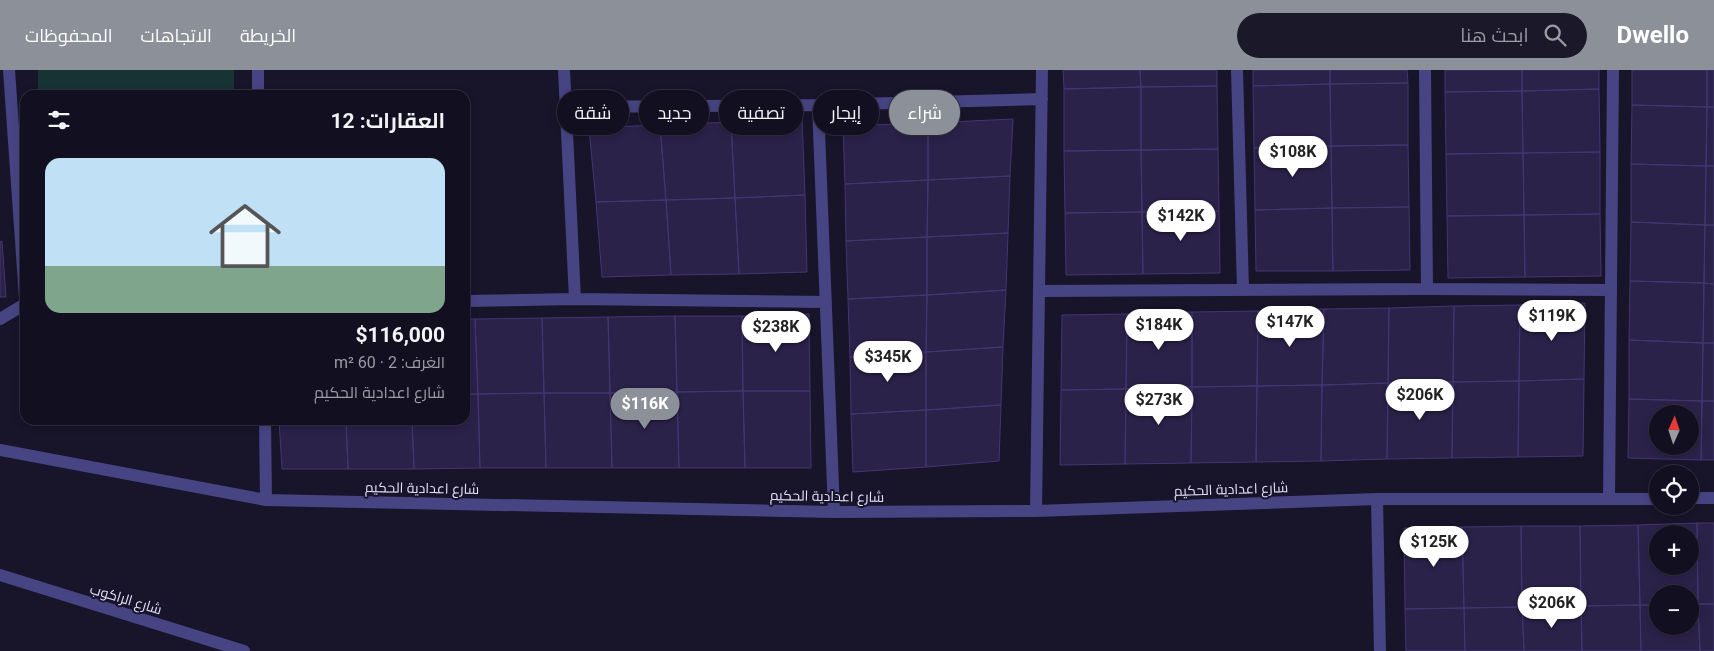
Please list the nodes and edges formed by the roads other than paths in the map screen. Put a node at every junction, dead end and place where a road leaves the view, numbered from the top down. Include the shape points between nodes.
1 (9, 70) edge
2 (258, 70) edge
3 (564, 70) edge
4 (1042, 70) edge
5 (1237, 70) edge
6 (1425, 70) edge
7 (1613, 70) edge
8 (258, 90) edge
9 (565, 90) edge
10 (1042, 99) junction
11 (879, 103) edge
12 (813, 105) edge
13 (629, 106) edge
14 (567, 135) edge
15 (819, 135) edge
16 (20, 227) edge
17 (1427, 289) junction
18 (1243, 290) junction
19 (1611, 290) junction
20 (1039, 291) junction
21 (574, 299) junction
22 (470, 301) edge
23 (826, 302) junction
24 (20, 307) edge
25 (0, 319) edge
26 (265, 425) edge
27 (0, 450) edge
28 (1649, 498) edge
29 (1699, 498) edge
30 (1714, 498) edge
31 (1377, 499) junction
32 (1609, 499) junction
33 (266, 500) junction
34 (1036, 511) junction
35 (834, 512) junction
36 (0, 575) edge
37 (244, 651) edge
38 (1380, 651) edge

1 - 16 street
2 - 8 street
3 - 9 street
4 - 10 street
5 - 18 street
6 - 17 street
7 - 19 street
10 - 11 street
10 - 20 street
12 - 13 street
14 - 21 street
15 - 23 street
17 - 18 street
17 - 19 street
18 - 20 street
19 - 32 street
20 - 34 street
21 - 22 street
21 - 23 street
23 - 35 street
24 - 25 street
26 - 33 street
27 - 33 street, شارع اعدادية الحكيم
28 - 32 street, شارع اعدادية الحكيم
29 - 30 street
31 - 32 street, شارع اعدادية الحكيم
31 - 34 street, شارع اعدادية الحكيم
31 - 38 street
33 - 35 street, شارع اعدادية الحكيم
34 - 35 street, شارع اعدادية الحكيم
36 - 37 street, شارع الراكوب

